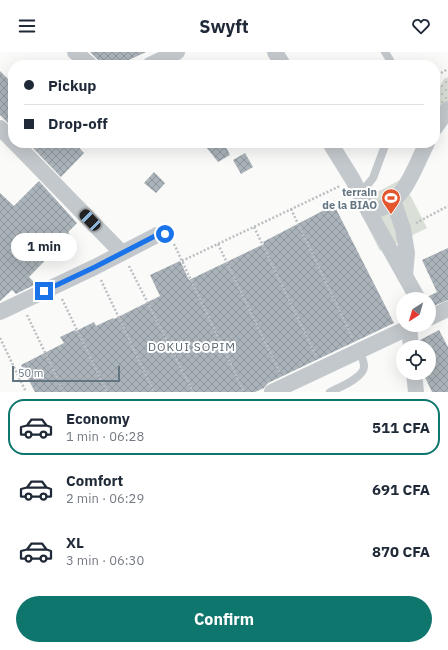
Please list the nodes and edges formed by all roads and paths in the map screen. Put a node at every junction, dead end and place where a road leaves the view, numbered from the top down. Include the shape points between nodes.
1 (75, 52) edge
2 (177, 52) edge
3 (84, 60) edge
4 (160, 60) edge
5 (448, 69) edge
6 (441, 73) dead end
7 (448, 109) edge
8 (440, 119) edge
9 (0, 128) edge
10 (8, 136) edge
11 (20, 148) edge
12 (333, 148) edge
13 (384, 148) edge
14 (424, 148) edge
15 (357, 187) junction
16 (393, 200) junction
17 (448, 206) edge
18 (291, 209) junction
19 (369, 212) junction
20 (254, 227) junction
21 (403, 230) junction
22 (165, 234) joint
23 (218, 244) junction
24 (122, 253) junction
25 (182, 261) junction
26 (95, 267) junction
27 (406, 276) junction
28 (56, 285) junction
29 (414, 292) edge
30 (21, 302) junction
31 (448, 309) edge
32 (0, 312) edge
33 (436, 315) edge
34 (399, 332) edge
35 (0, 338) edge
36 (359, 351) junction
37 (322, 369) junction
38 (415, 380) edge
39 (279, 389) edge
40 (26, 392) edge
41 (64, 392) edge
42 (107, 392) edge
43 (154, 392) edge
44 (193, 392) edge
45 (244, 392) edge
46 (330, 392) edge
47 (416, 392) edge

1 - 3 street
2 - 4 street
5 - 6 path
7 - 8 street
9 - 10 street
11 - 24 street
12 - 15 street
13 - 15 lane via 372,178
14 - 16 street via 406,184
15 - 18 path
15 - 19 street
16 - 19 street via 384,207
16 - 21 street
17 - 21 path
18 - 20 path
18 - 36 path
19 - 27 street
20 - 23 path
20 - 37 path
21 - 27 street via 407,253
22 - 24 street via 157,235
22 - 25 path via 172,238
23 - 25 path
23 - 39 path
24 - 26 street
24 - 44 path
25 - 45 path
26 - 28 street
26 - 43 path
27 - 29 street
28 - 30 street
28 - 42 path
30 - 32 street
30 - 41 path
31 - 33 street
34 - 36 street
35 - 40 path
36 - 37 street
36 - 46 lane via 363,371 358,377
37 - 39 street
38 - 47 street

